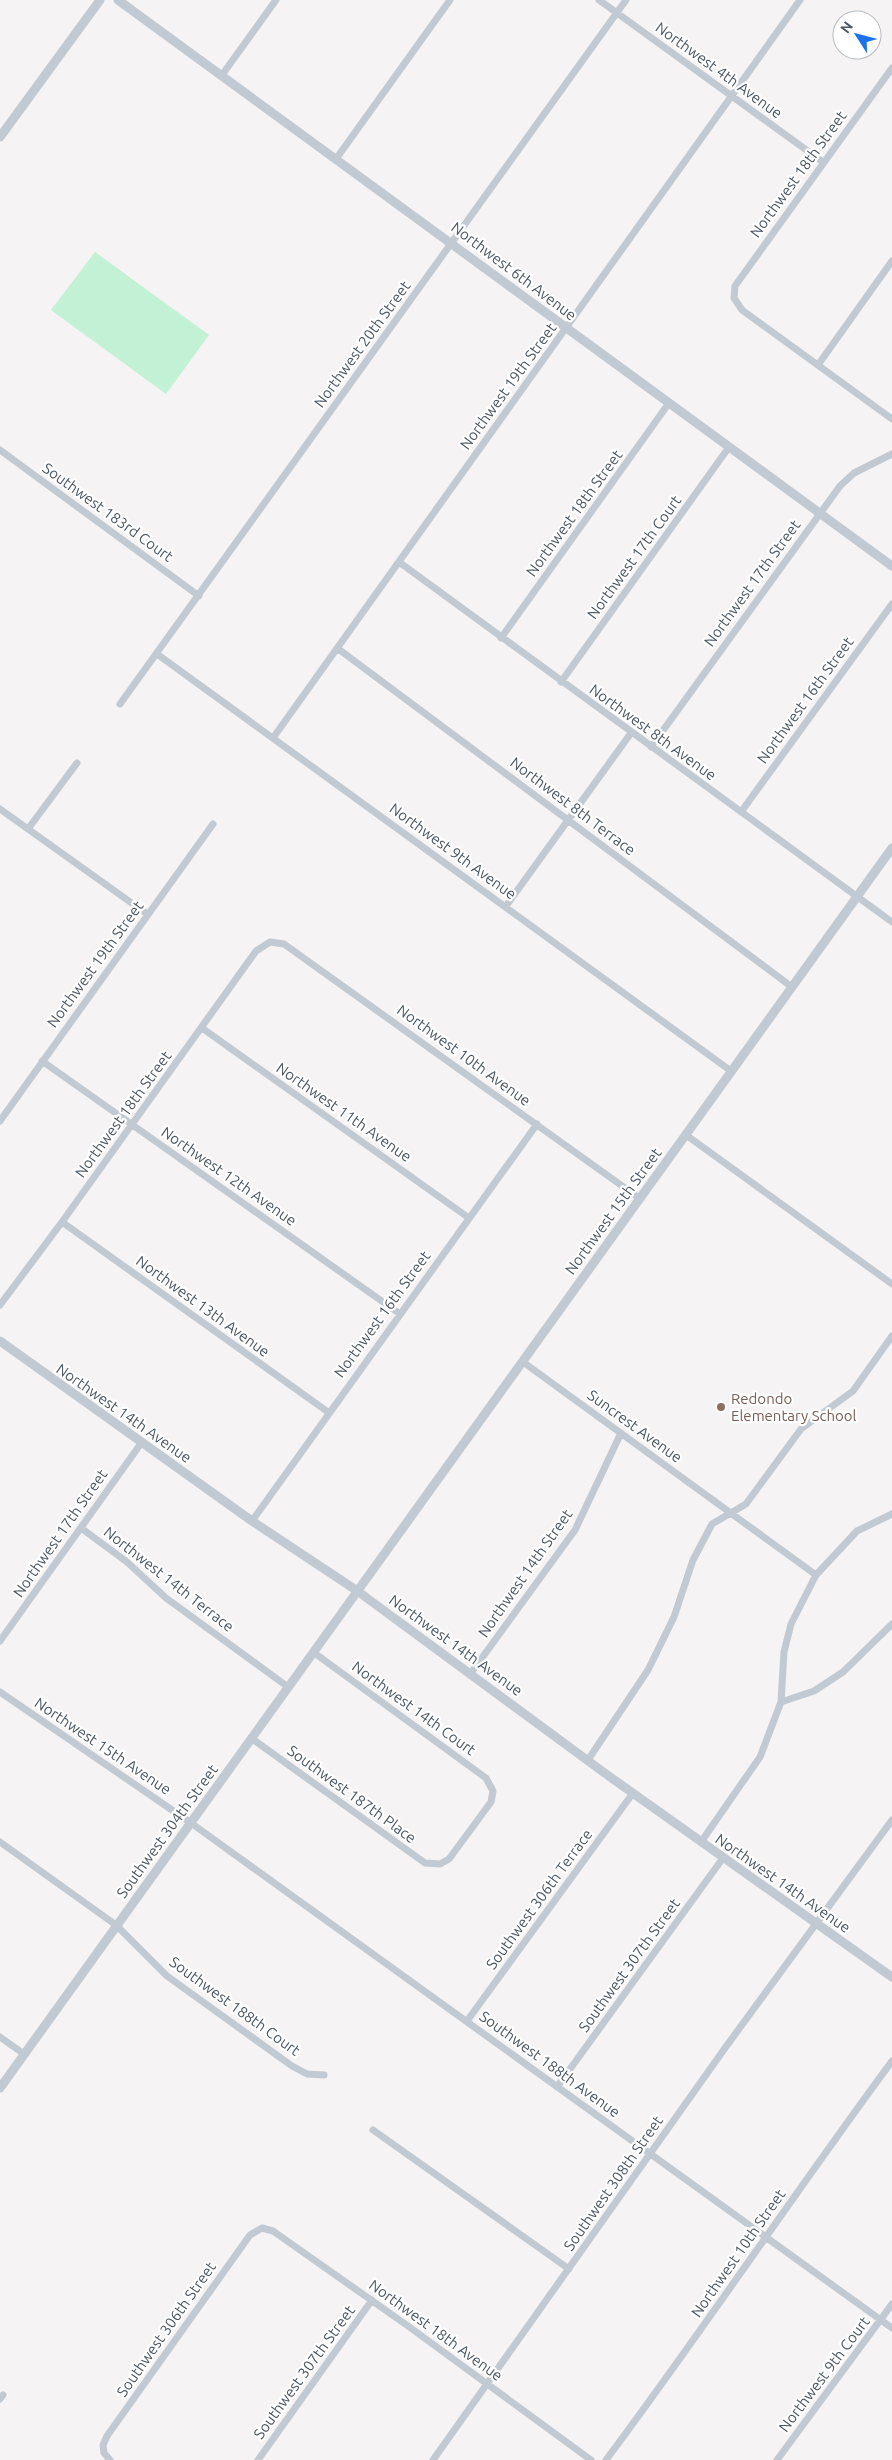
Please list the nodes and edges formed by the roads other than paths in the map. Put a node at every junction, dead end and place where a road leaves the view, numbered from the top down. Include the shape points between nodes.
1 (100, 0) edge
2 (118, 0) edge
3 (276, 0) edge
4 (450, 0) edge
5 (599, 0) edge
6 (626, 0) edge
7 (800, 0) edge
8 (617, 13) junction
9 (892, 68) edge
10 (222, 75) junction
11 (731, 96) junction
12 (0, 137) edge
13 (336, 159) junction
14 (823, 162) junction
15 (452, 243) junction
16 (892, 261) edge
17 (567, 328) junction
18 (818, 365) junction
19 (669, 403) junction
20 (892, 419) edge
21 (729, 447) junction
22 (0, 450) edge
23 (892, 454) edge
24 (820, 513) junction
25 (399, 562) junction
26 (892, 566) edge
27 (199, 596) junction
28 (892, 604) edge
29 (501, 638) junction
30 (337, 648) junction
31 (158, 654) junction
32 (561, 682) junction
33 (120, 704) dead end
34 (631, 733) junction
35 (273, 738) junction
36 (651, 747) junction
37 (77, 763) dead end
38 (0, 808) edge
39 (741, 812) junction
40 (569, 820) junction
41 (213, 824) dead end
42 (28, 829) junction
43 (892, 848) edge
44 (858, 897) junction
45 (506, 906) junction
46 (147, 914) junction
47 (892, 922) edge
48 (270, 942) joint
49 (792, 987) junction
50 (202, 1028) junction
51 (42, 1061) junction
52 (731, 1070) junction
53 (0, 1121) edge
54 (132, 1124) junction
55 (537, 1124) junction
56 (686, 1135) junction
57 (639, 1198) junction
58 (469, 1218) junction
59 (62, 1222) junction
60 (892, 1284) edge
61 (0, 1305) edge
62 (400, 1314) junction
63 (892, 1336) edge
64 (0, 1341) edge
65 (523, 1362) junction
66 (328, 1412) junction
67 (621, 1433) junction
68 (142, 1442) junction
69 (731, 1512) junction
70 (892, 1514) edge
71 (252, 1521) junction
72 (81, 1528) junction
73 (816, 1575) junction
74 (356, 1590) junction
75 (892, 1627) edge
76 (0, 1641) edge
77 (313, 1652) junction
78 (471, 1672) junction
79 (288, 1686) junction
80 (0, 1692) edge
81 (782, 1702) junction
82 (251, 1738) junction
83 (588, 1760) junction
84 (633, 1793) junction
85 (892, 1820) edge
86 (191, 1823) junction
87 (0, 1842) edge
88 (702, 1842) junction
89 (723, 1858) junction
90 (440, 1864) joint
91 (817, 1924) junction
92 (116, 1925) junction
93 (892, 1977) edge
94 (466, 2021) junction
95 (0, 2037) edge
96 (24, 2054) junction
97 (892, 2060) edge
98 (324, 2075) dead end
99 (0, 2088) edge
100 (558, 2088) junction
101 (373, 2130) dead end
102 (651, 2154) junction
103 (262, 2228) joint
104 (764, 2238) junction
105 (569, 2269) junction
106 (372, 2300) junction
107 (892, 2304) edge
108 (880, 2320) junction
109 (892, 2328) edge
110 (487, 2384) junction
111 (110, 2460) edge
112 (258, 2460) edge
113 (433, 2460) edge
114 (591, 2460) edge
115 (606, 2460) edge
116 (778, 2460) edge

1 - 12 street
2 - 10 street, Northwest 6th Avenue
3 - 10 street
4 - 13 street
5 - 8 street, Northwest 4th Avenue
6 - 8 street, Northwest 20th Street
7 - 11 street, Northwest 19th Street
8 - 11 street, Northwest 4th Avenue
8 - 15 street, Northwest 20th Street
9 - 14 street, Northwest 18th Street
10 - 13 street, Northwest 6th Avenue
11 - 14 street, Northwest 4th Avenue
11 - 17 street, Northwest 19th Street
13 - 15 street, Northwest 6th Avenue
14 - 18 street, Northwest 18th Street via 735,286 734,298 742,310
15 - 17 street, Northwest 6th Avenue
15 - 27 street, Northwest 20th Street
16 - 18 street
17 - 19 street, Northwest 6th Avenue
17 - 25 street, Northwest 19th Street
18 - 20 street
19 - 21 street, Northwest 6th Avenue
19 - 29 street, Northwest 18th Street
21 - 24 street, Northwest 6th Avenue
21 - 32 street, Northwest 17th Court
22 - 27 street, Southwest 183rd Court
23 - 24 street, Northwest 17th Street via 854,473
24 - 26 street, Northwest 6th Avenue
24 - 36 street, Northwest 17th Street
25 - 29 street, Northwest 8th Avenue
25 - 30 street, Northwest 19th Street
27 - 31 street, Northwest 20th Street
28 - 39 street, Northwest 16th Street
29 - 32 street, Northwest 8th Avenue
30 - 35 street, Northwest 19th Street
30 - 40 street, Northwest 8th Terrace
31 - 33 street, Northwest 20th Street
31 - 35 street, Northwest 9th Avenue
32 - 34 street, Northwest 8th Avenue
34 - 36 street, Northwest 8th Avenue
34 - 40 street
35 - 45 street, Northwest 9th Avenue
36 - 39 street, Northwest 8th Avenue
37 - 42 street
38 - 42 street
39 - 44 street, Northwest 8th Avenue
40 - 45 street
40 - 49 street, Northwest 8th Terrace
41 - 46 street, Northwest 19th Street
42 - 46 street
43 - 44 street, Northwest 15th Street
44 - 47 street, Northwest 8th Avenue
44 - 49 street, Northwest 15th Street
45 - 52 street, Northwest 9th Avenue
46 - 51 street, Northwest 19th Street
48 - 50 street, Northwest 18th Street via 256,951
48 - 55 street, Northwest 10th Avenue via 284,944
49 - 52 street, Northwest 15th Street
50 - 54 street, Northwest 18th Street
50 - 58 street, Northwest 11th Avenue
51 - 53 street, Northwest 19th Street
51 - 54 street, Northwest 12th Avenue
52 - 56 street, Northwest 15th Street
54 - 59 street, Northwest 18th Street
54 - 62 street, Northwest 12th Avenue
55 - 57 street, Northwest 10th Avenue
55 - 58 street, Northwest 16th Street
56 - 57 street, Northwest 15th Street
56 - 60 street
57 - 65 street, Northwest 15th Street
58 - 62 street, Northwest 16th Street
59 - 61 street, Northwest 18th Street
59 - 66 street, Northwest 13th Avenue
62 - 66 street, Northwest 16th Street
63 - 69 street via 854,1390 801,1429 746,1504
64 - 68 street, Northwest 14th Avenue
65 - 67 street, Suncrest Avenue
65 - 74 street, Northwest 15th Street
66 - 71 street, Northwest 16th Street
67 - 69 street, Suncrest Avenue
67 - 78 street, Northwest 14th Street via 576,1530
68 - 71 street, Northwest 14th Avenue
68 - 72 street, Northwest 17th Street
69 - 73 street, Suncrest Avenue
69 - 83 street via 712,1524 693,1560 674,1617 648,1670
70 - 73 street via 857,1531
71 - 74 street, Northwest 14th Avenue
72 - 76 street, Northwest 17th Street
72 - 79 street, Northwest 14th Terrace via 127,1562 166,1598
73 - 81 street via 791,1624 784,1652
74 - 77 street, Southwest 304th Street
74 - 78 street, Northwest 14th Avenue
75 - 81 street via 843,1672 814,1692
77 - 79 street, Southwest 304th Street
77 - 90 street, Northwest 14th Court via 486,1778 493,1791 490,1802 449,1859
78 - 83 street, Northwest 14th Avenue
79 - 82 street, Southwest 304th Street
80 - 86 street, Northwest 15th Avenue
81 - 88 street via 760,1757
82 - 86 street, Southwest 304th Street
82 - 90 street, Southwest 187th Place via 425,1864
83 - 84 street, Northwest 14th Avenue
84 - 88 street, Northwest 14th Avenue
84 - 94 street, Southwest 306th Terrace
85 - 91 street, Southwest 308th Street
86 - 92 street, Southwest 304th Street
86 - 94 street, Southwest 188th Avenue
87 - 92 street, Southwest 188th Court
88 - 89 street, Northwest 14th Avenue
89 - 91 street, Northwest 14th Avenue
89 - 100 street, Southwest 307th Street
91 - 93 street, Northwest 14th Avenue
91 - 102 street, Southwest 308th Street
92 - 96 street, Southwest 304th Street
92 - 98 street, Southwest 188th Court via 167,1976 276,2055 307,2074
94 - 100 street, Southwest 188th Avenue
95 - 96 street
96 - 99 street, Southwest 304th Street
97 - 104 street, Northwest 10th Street
100 - 102 street, Southwest 188th Avenue
101 - 105 street
102 - 104 street, Southwest 188th Avenue
102 - 105 street, Southwest 308th Street
103 - 106 street, Northwest 18th Avenue via 273,2231
103 - 111 street, Southwest 306th Street via 250,2235 107,2436 103,2445
104 - 108 street, Southwest 188th Avenue
104 - 115 street, Northwest 10th Street via 682,2358
105 - 110 street, Southwest 308th Street
106 - 110 street, Northwest 18th Avenue
106 - 112 street, Southwest 307th Street
107 - 108 street, Northwest 9th Court
108 - 109 street, Southwest 188th Avenue
108 - 116 street, Northwest 9th Court
110 - 113 street, Southwest 308th Street
110 - 114 street, Northwest 18th Avenue

